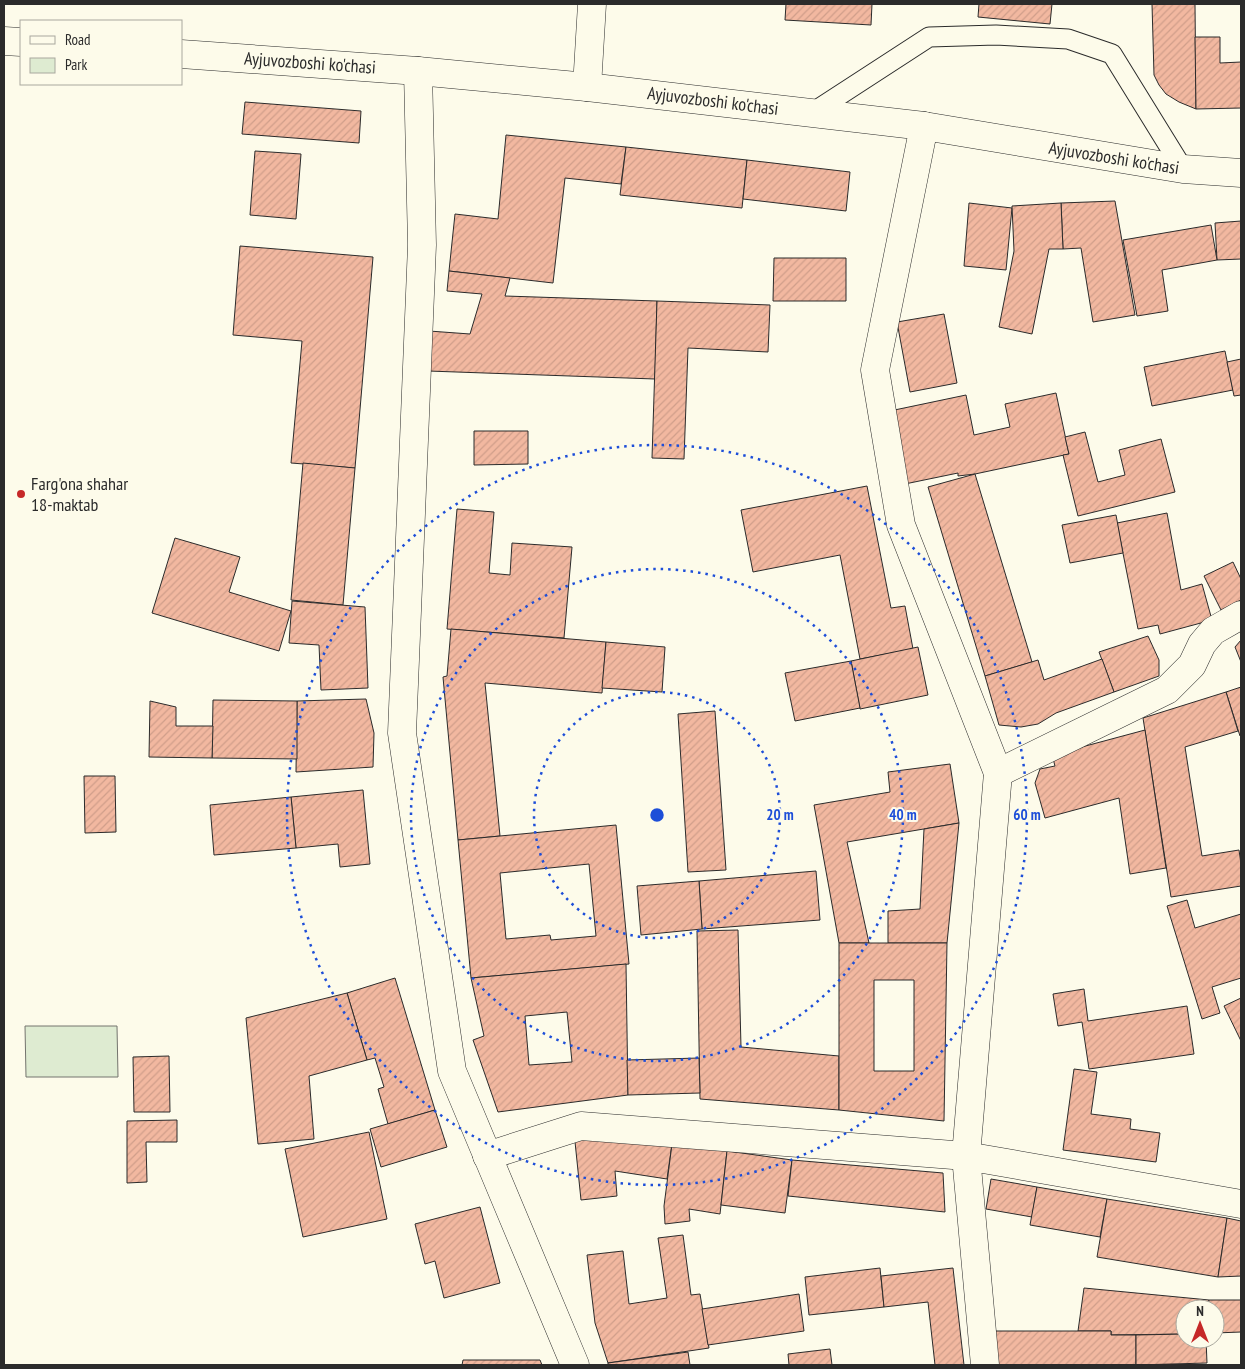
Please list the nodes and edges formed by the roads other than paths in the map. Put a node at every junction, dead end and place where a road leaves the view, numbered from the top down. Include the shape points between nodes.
1 (592, 4) edge
2 (4, 41) edge
3 (20, 42) edge
4 (182, 54) edge
5 (418, 71) junction
6 (587, 86) junction
7 (812, 113) junction
8 (924, 126) junction
9 (1183, 169) junction
10 (1241, 173) edge
11 (1241, 615) edge
12 (998, 773) junction
13 (487, 1156) junction
14 (966, 1156) junction
15 (1241, 1204) edge
16 (575, 1365) edge
17 (985, 1365) edge

1 - 6 street
2 - 3 street
4 - 5 street, Ayjuvozboshi ko'chasi
5 - 6 street, Ayjuvozboshi ko'chasi
5 - 13 street via 422,245 402,734 452,1071
6 - 7 street, Ayjuvozboshi ko'chasi
7 - 8 street, Ayjuvozboshi ko'chasi
7 - 9 lane via 929,37 996,35 1068,39 1112,54
8 - 9 street, Ayjuvozboshi ko'chasi
8 - 12 street via 875,370 901,525
9 - 10 street, Ayjuvozboshi ko'chasi
11 - 12 street via 1213,631 1202,644 1192,665 1167,690
12 - 14 street
13 - 14 street via 581,1126
13 - 16 street
14 - 15 street
14 - 17 street

